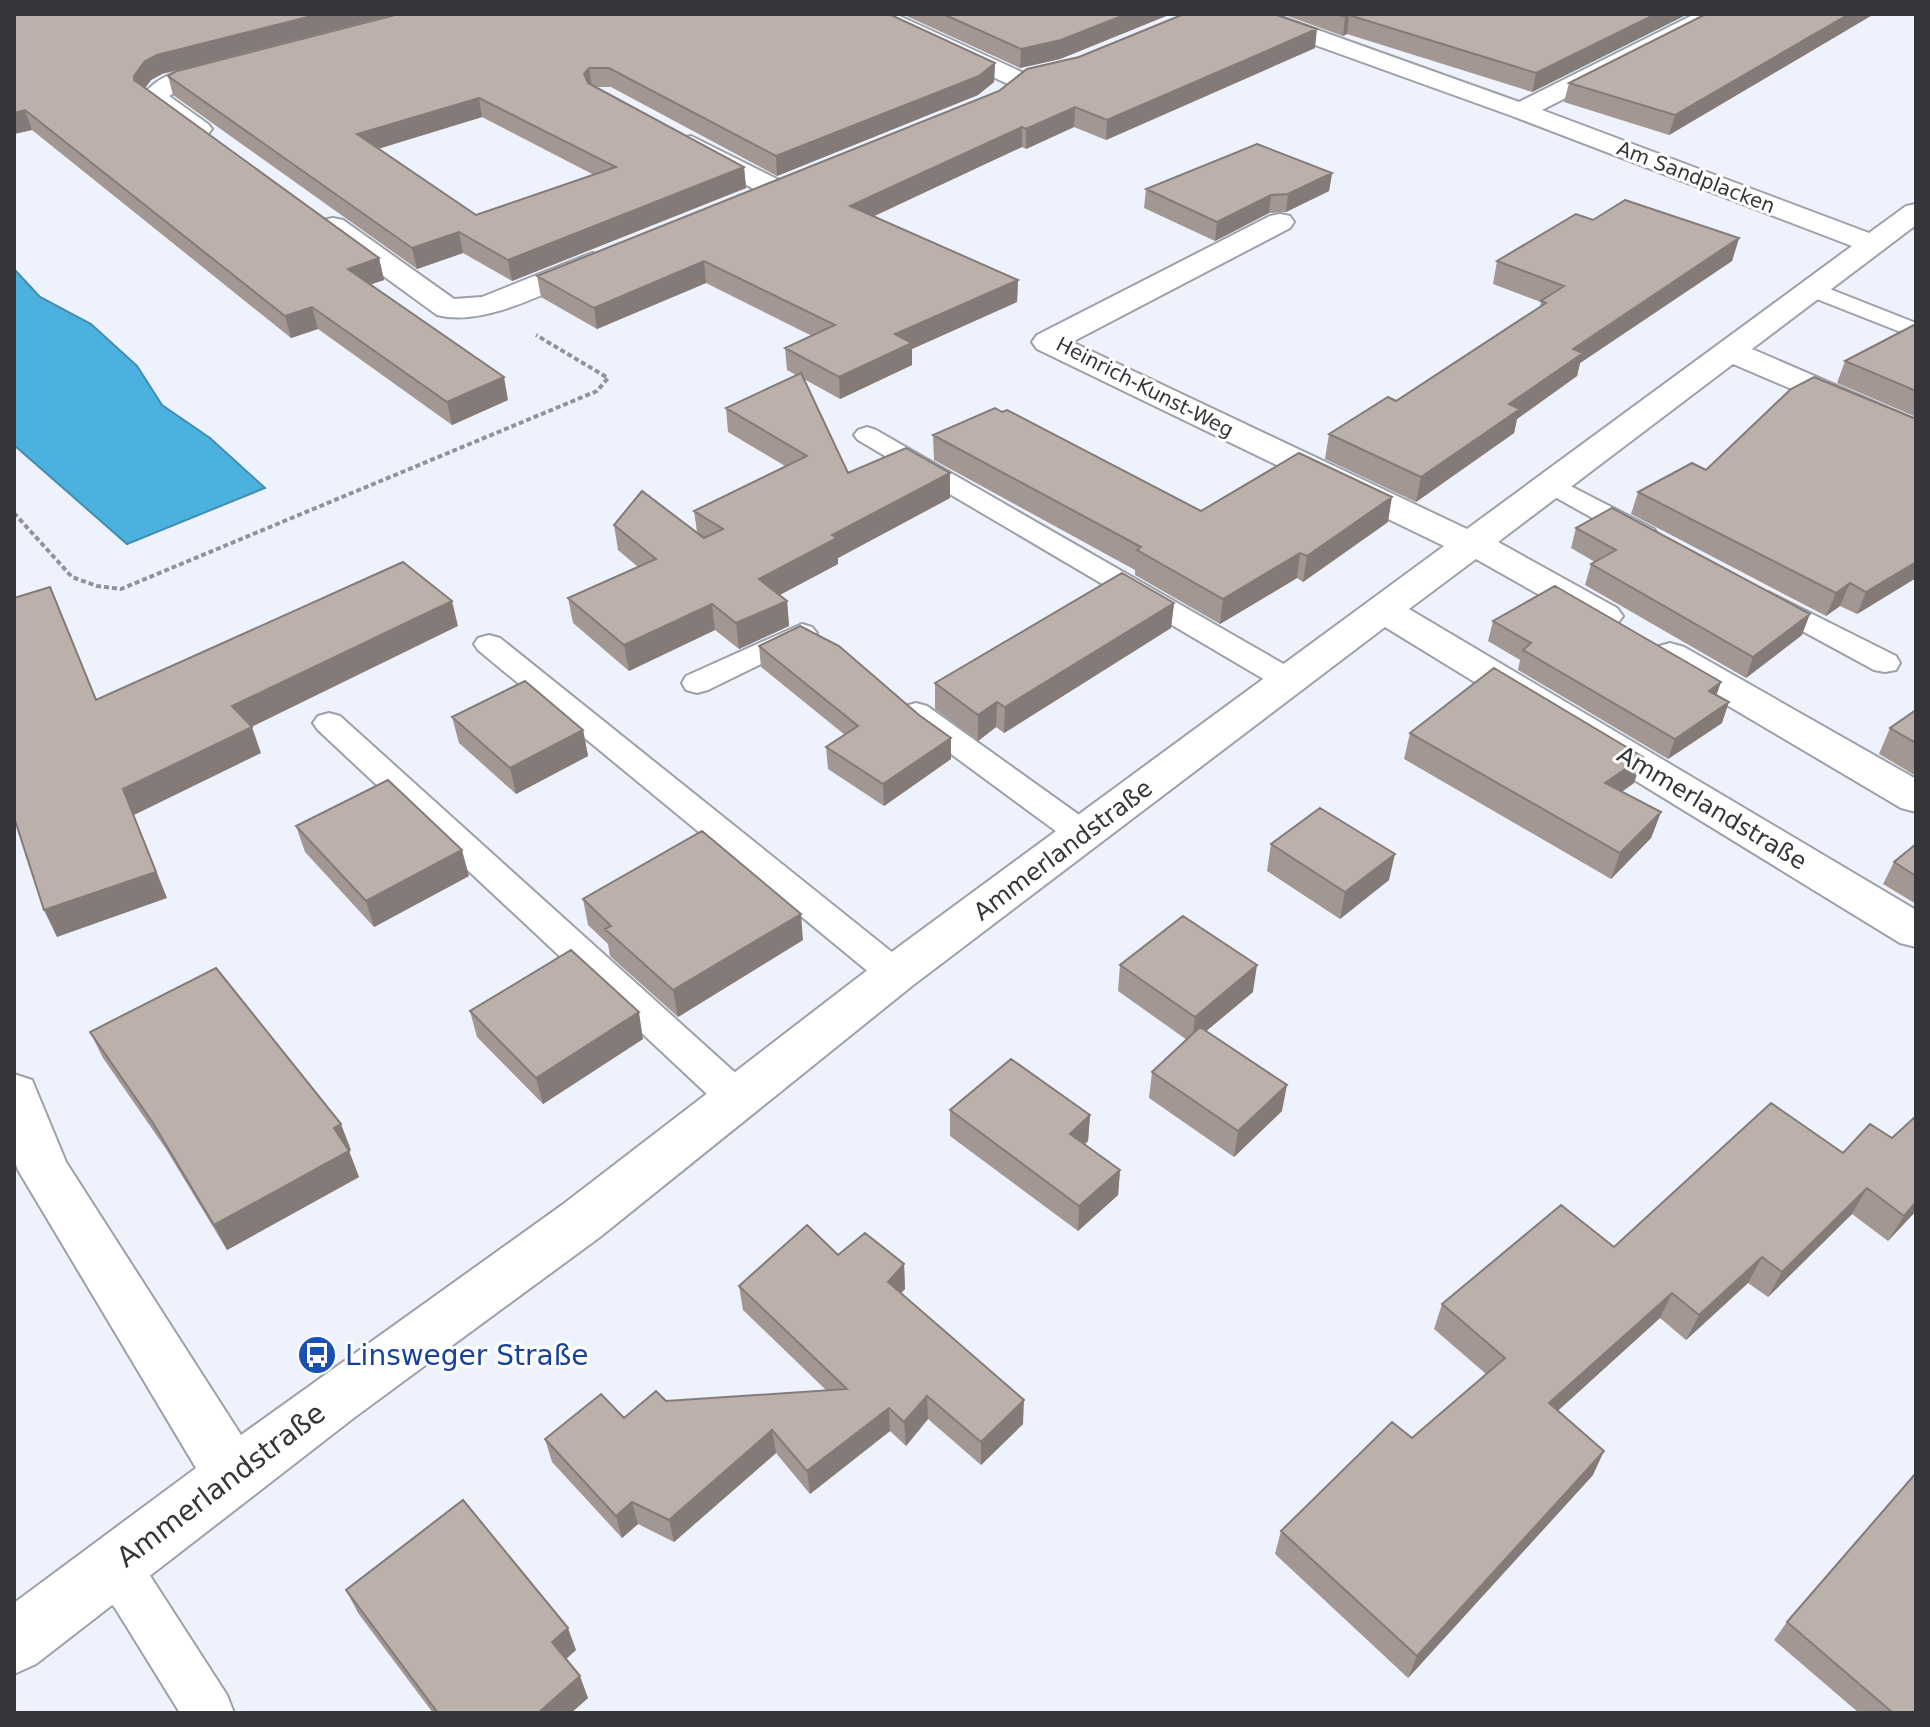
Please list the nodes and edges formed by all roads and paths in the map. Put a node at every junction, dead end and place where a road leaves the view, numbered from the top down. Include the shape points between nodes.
1 (876, 14) edge
2 (1251, 14) edge
3 (1713, 14) edge
4 (249, 62) edge
5 (1019, 82) edge
6 (1521, 111) junction
7 (667, 131) edge
8 (218, 143) edge
9 (801, 176) edge
10 (773, 188) junction
11 (744, 199) edge
12 (307, 208) edge
13 (1916, 212) edge
14 (1280, 222) edge
15 (1872, 244) junction
16 (616, 252) edge
17 (1812, 289) junction
18 (488, 305) junction
19 (1916, 331) edge
20 (1732, 352) junction
21 (1916, 432) edge
22 (867, 435) dead end
23 (1553, 485) junction
24 (14, 513) edge
25 (1471, 543) junction
26 (1670, 549) edge
27 (1750, 591) edge
28 (1385, 611) junction
29 (489, 644) dead end
30 (828, 646) edge
31 (1885, 663) dead end
32 (1290, 681) junction
33 (697, 683) dead end
34 (894, 695) edge
35 (329, 723) dead end
36 (1916, 798) edge
37 (1084, 835) junction
38 (1916, 931) edge
39 (895, 974) junction
40 (14, 1094) edge
41 (737, 1098) junction
42 (233, 1475) junction
43 (111, 1568) junction
44 (14, 1642) edge
45 (209, 1713) edge

1 - 5 street
2 - 6 street, Am Sandplacken
3 - 6 street
4 - 8 street via 172,82 154,97
6 - 15 street, Am Sandplacken
7 - 10 street
9 - 10 street
10 - 11 street
12 - 18 street via 448,309
13 - 15 street, Ammerlandstraße
14 - 25 street, Heinrich-Kunst-Weg via 1048,342
15 - 17 street, Ammerlandstraße
16 - 18 street
17 - 19 lane
17 - 20 street, Ammerlandstraße
18 - 24 path via 608,378 597,391 121,589 72,577
20 - 21 street
20 - 23 street, Ammerlandstraße
22 - 32 lane
23 - 25 street, Ammerlandstraße
23 - 26 lane
25 - 28 street, Ammerlandstraße
25 - 36 street
27 - 31 lane
28 - 32 street, Ammerlandstraße
28 - 38 street, Ammerlandstraße
29 - 39 lane
30 - 33 lane via 802,633
32 - 37 street, Ammerlandstraße
34 - 37 lane
35 - 41 lane
37 - 39 street, Ammerlandstraße
39 - 41 street, Ammerlandstraße
40 - 42 street via 44,1170
41 - 42 street, Ammerlandstraße via 581,1221
42 - 43 street, Ammerlandstraße
43 - 44 street, Ammerlandstraße
43 - 45 lane via 132,1591

